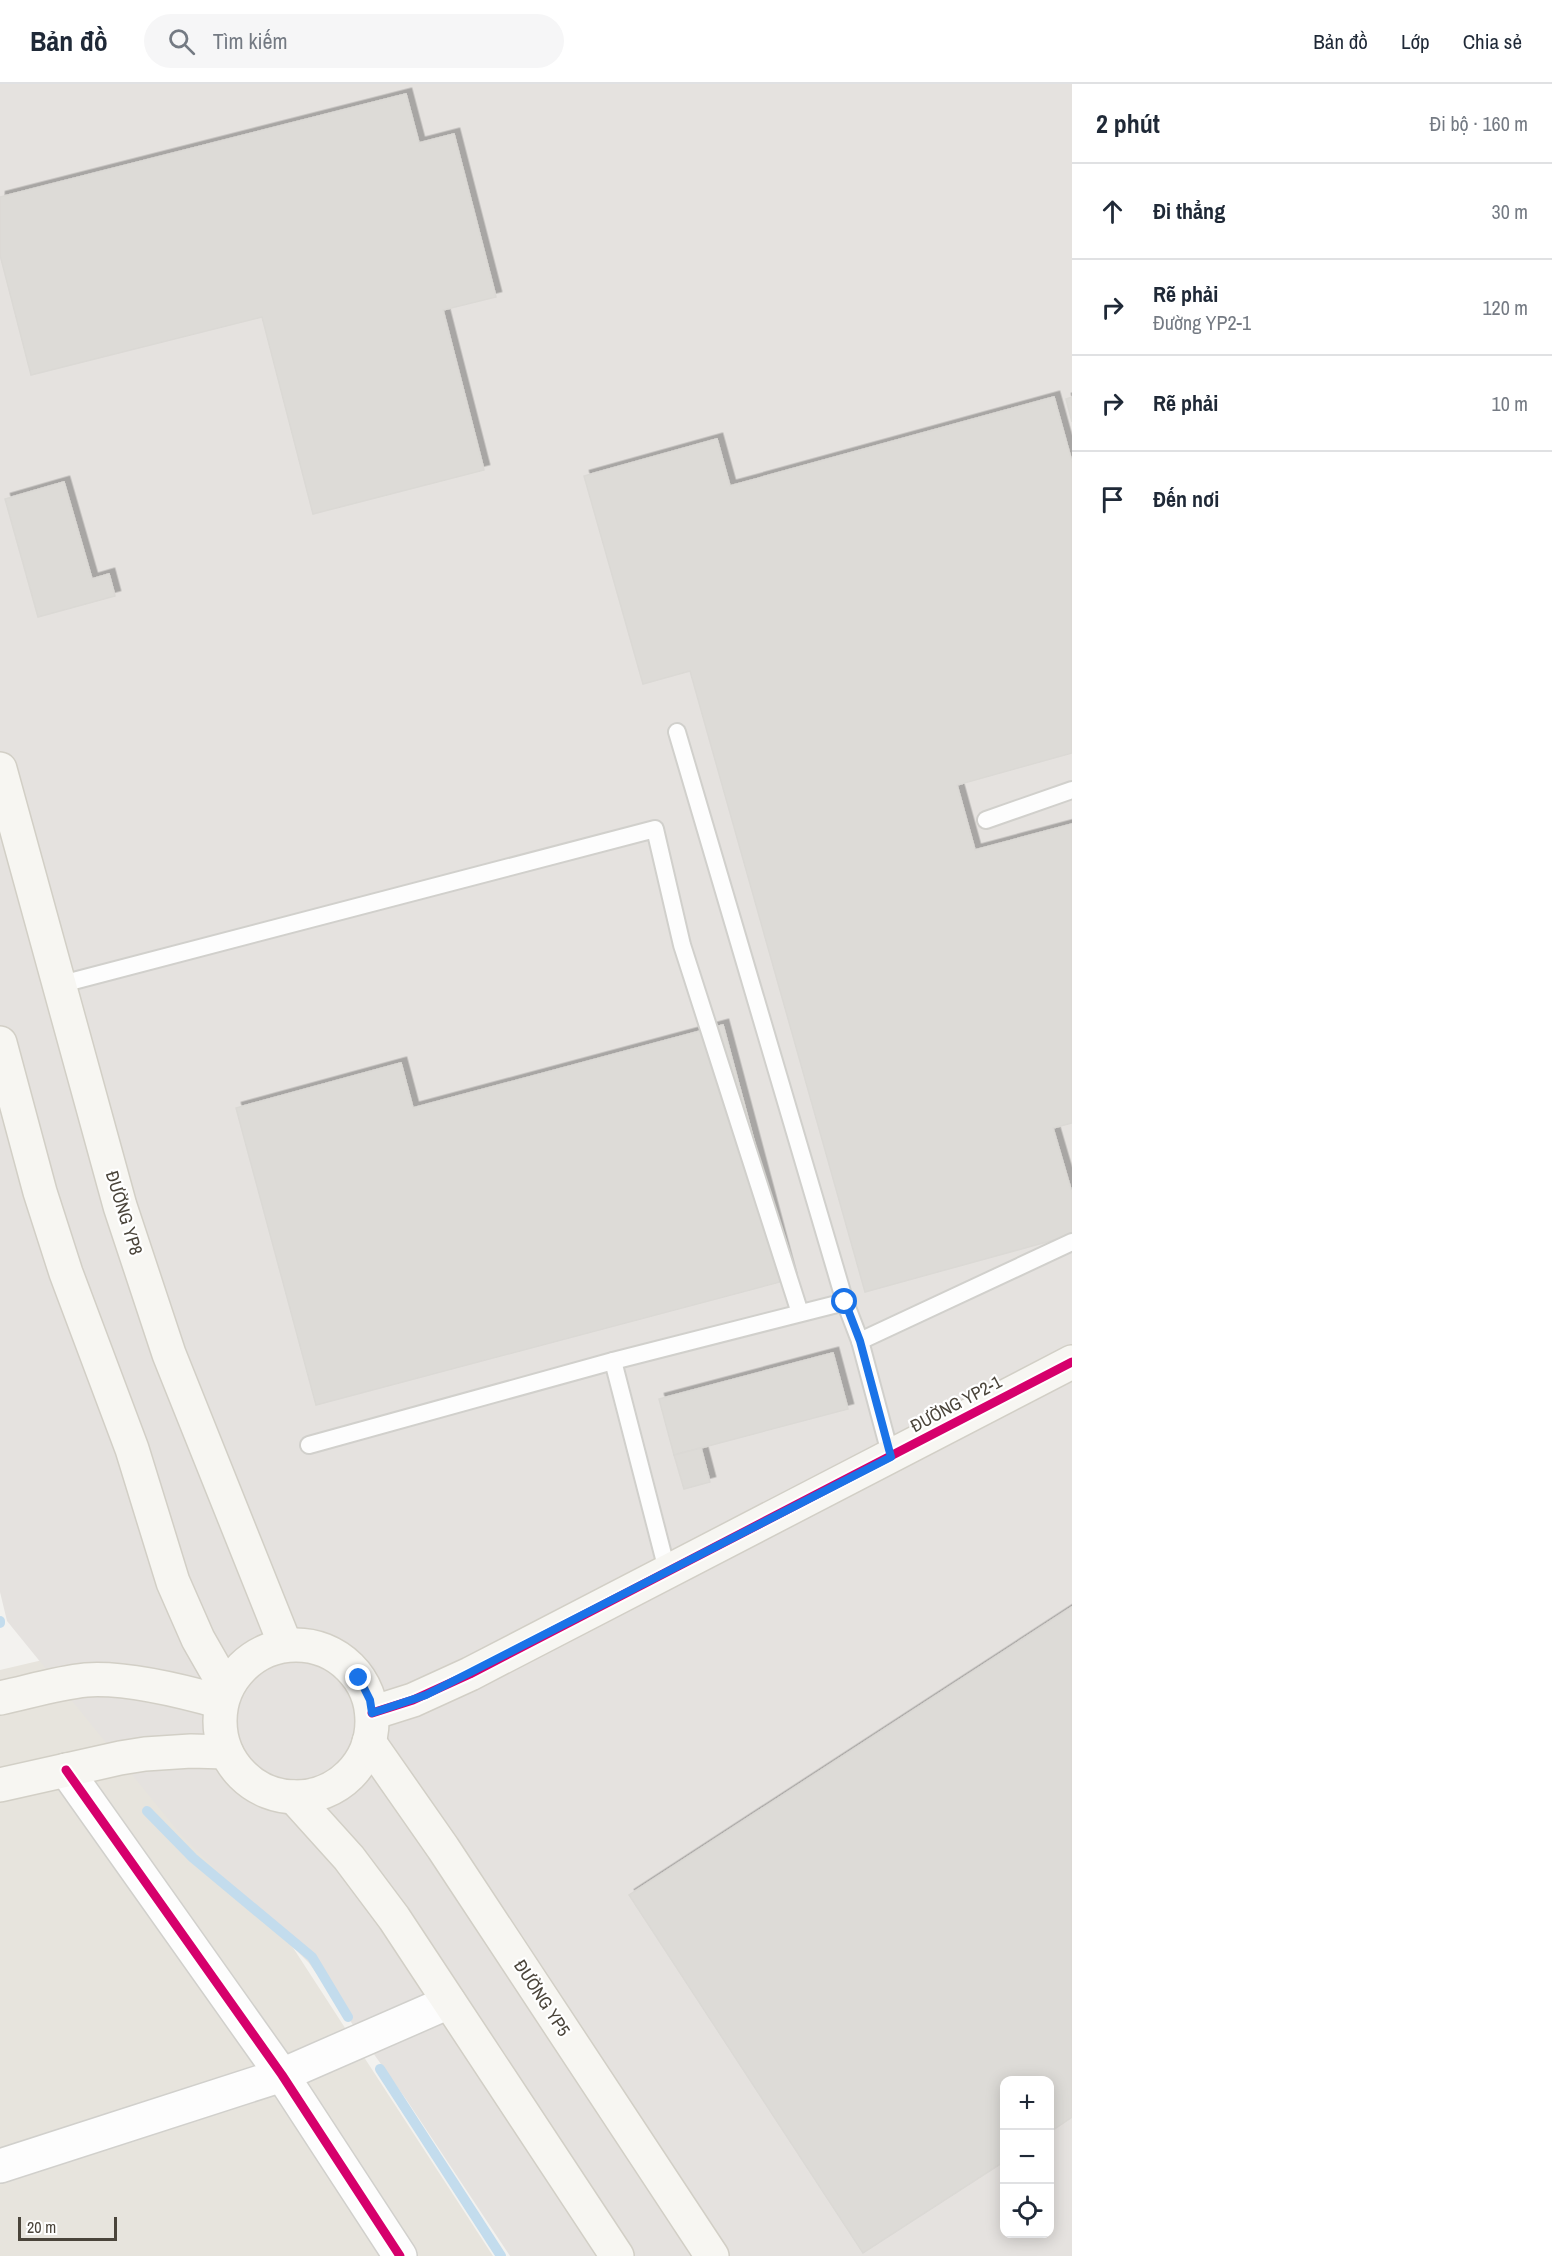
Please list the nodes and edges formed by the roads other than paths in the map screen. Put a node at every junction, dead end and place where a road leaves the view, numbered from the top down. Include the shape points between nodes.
1 (677, 732) dead end
2 (0, 769) edge
3 (1072, 790) edge
4 (986, 820) dead end
5 (58, 985) junction
6 (0, 1043) edge
7 (1072, 1242) edge
8 (845, 1302) junction
9 (800, 1313) junction
10 (860, 1341) junction
11 (613, 1361) junction
12 (1072, 1362) edge
13 (309, 1445) dead end
14 (891, 1457) junction
15 (667, 1570) junction
16 (285, 1644) junction
17 (224, 1695) junction
18 (0, 1698) edge
19 (370, 1727) junction
20 (226, 1752) junction
21 (66, 1770) junction
22 (0, 1785) edge
23 (294, 1797) junction
24 (449, 2002) junction
25 (282, 2075) junction
26 (0, 2166) edge
27 (400, 2256) edge
28 (617, 2256) edge
29 (712, 2256) edge

1 - 8 lane
2 - 5 main road, ĐƯỜNG YP8
3 - 4 lane
5 - 9 lane via 655,829 682,945
5 - 16 main road, ĐƯỜNG YP8 via 120,1206 169,1354
6 - 17 main road via 66,1273 132,1449 173,1582
7 - 10 lane
8 - 9 lane
8 - 10 lane
9 - 11 lane
10 - 14 lane
11 - 13 lane
11 - 15 lane
12 - 14 main road, ĐƯỜNG YP2-1
14 - 15 main road, ĐƯỜNG YP2-1
15 - 19 main road, ĐƯỜNG YP2-1 via 413,1700
16 - 17 main road via 254,1656 241,1667
16 - 19 main road via 319,1648 341,1659 365,1688
17 - 18 main road via 94,1680
17 - 20 main road via 219,1721
19 - 23 main road via 361,1761 353,1771 334,1788
19 - 29 main road, ĐƯỜNG YP5 via 448,1856
20 - 21 main road via 145,1754
20 - 23 main road via 250,1782
21 - 22 main road
21 - 25 street
23 - 24 main road via 360,1871
24 - 25 street
24 - 28 main road
25 - 26 street
25 - 27 street

